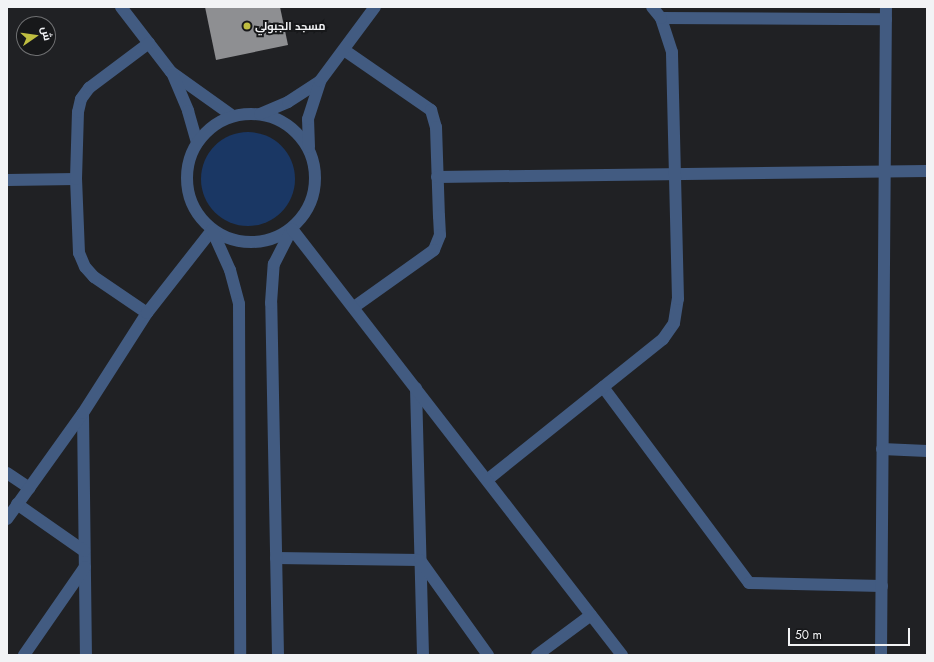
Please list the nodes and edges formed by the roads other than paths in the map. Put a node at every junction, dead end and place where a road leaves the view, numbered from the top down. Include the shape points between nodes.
1 (121, 7) edge
2 (376, 7) edge
3 (652, 7) edge
4 (886, 13) edge
5 (661, 18) junction
6 (149, 43) junction
7 (344, 50) junction
8 (172, 72) junction
9 (320, 81) junction
10 (260, 114) junction
11 (233, 116) junction
12 (197, 143) junction
13 (310, 151) junction
14 (884, 172) junction
15 (927, 172) edge
16 (675, 174) junction
17 (437, 177) junction
18 (76, 179) junction
19 (7, 180) edge
20 (292, 229) junction
21 (212, 230) junction
22 (354, 307) junction
23 (148, 313) junction
24 (604, 387) junction
25 (416, 388) junction
26 (83, 413) junction
27 (882, 449) junction
28 (927, 451) edge
29 (7, 473) edge
30 (487, 480) junction
31 (29, 488) junction
32 (17, 504) junction
33 (7, 519) edge
34 (84, 551) junction
35 (276, 558) junction
36 (420, 560) junction
37 (85, 567) junction
38 (882, 586) junction
39 (591, 615) junction
40 (24, 655) edge
41 (86, 655) edge
42 (240, 655) edge
43 (278, 655) edge
44 (423, 655) edge
45 (488, 655) edge
46 (537, 655) edge
47 (622, 655) edge
48 (881, 655) edge

1 - 6 street
2 - 7 street
3 - 5 street
4 - 5 street
4 - 14 street
5 - 16 street via 672,52
6 - 8 street
6 - 18 street via 89,88 81,99 78,112
7 - 9 street
7 - 17 street via 431,110 436,128
8 - 11 street
8 - 12 street via 188,111
9 - 10 street via 302,95
9 - 13 street via 308,119
10 - 11 street
10 - 13 street via 280,120 298,133
11 - 12 street via 219,121 203,134
12 - 21 street via 191,152 186,173 188,194 197,214
13 - 20 street via 316,171 314,193 306,213
14 - 15 street
14 - 16 street
14 - 27 street
16 - 17 street
16 - 24 street via 678,299 674,323 662,340
17 - 22 street via 440,235 434,250
18 - 19 street
18 - 23 street via 79,253 85,267 94,277
20 - 21 street via 273,240 252,243 230,240
20 - 22 street
20 - 35 street via 274,264 271,303
21 - 23 street
21 - 42 street via 230,270 239,304
22 - 25 street
23 - 26 street
24 - 30 street
24 - 38 street via 749,583
25 - 30 street
25 - 36 street
26 - 31 street
26 - 34 street
27 - 28 street
27 - 38 street
29 - 31 street
30 - 39 street
31 - 32 street
32 - 33 street
32 - 34 street
34 - 37 street
35 - 36 street
35 - 43 street
36 - 44 street
36 - 45 street
37 - 40 street
37 - 41 street
38 - 48 street
39 - 46 street
39 - 47 street

